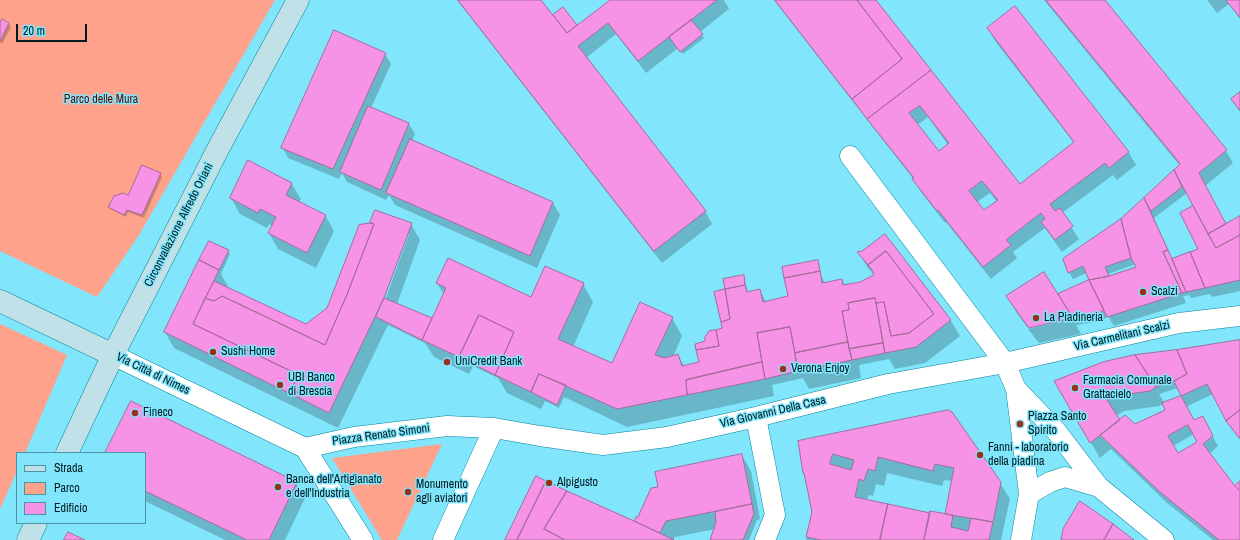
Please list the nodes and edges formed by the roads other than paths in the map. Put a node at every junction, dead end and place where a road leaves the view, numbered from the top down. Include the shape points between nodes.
1 (298, 0) edge
2 (850, 156) dead end
3 (0, 301) edge
4 (1240, 316) edge
5 (113, 355) junction
6 (1005, 363) junction
7 (1016, 389) junction
8 (756, 417) junction
9 (494, 428) junction
10 (540, 436) joint
11 (305, 448) junction
12 (67, 452) edge
13 (1100, 487) junction
14 (1029, 494) junction
15 (36, 524) edge
16 (28, 540) edge
17 (363, 540) edge
18 (443, 540) edge
19 (765, 540) edge
20 (1020, 540) edge
21 (1164, 540) edge

1 - 5 street, Circonvallazione Alfredo Oriani via 218,149
2 - 6 street
3 - 5 street, Via Città di Nimes
4 - 6 street, Via Carmelitani Scalzi via 1178,323
5 - 11 street, Via Città di Nimes
5 - 12 street, Circonvallazione Alfredo Oriani
6 - 7 street
6 - 8 street, Via Giovanni Della Casa via 888,384
7 - 13 street via 1057,432
7 - 14 street
8 - 10 street, Via Giovanni Della Casa via 667,437 603,445
8 - 19 street via 775,515
9 - 10 street, Piazza Renato Simoni
9 - 11 street, Piazza Renato Simoni via 447,426 354,437
9 - 18 street
11 - 17 street
13 - 14 street via 1065,477
13 - 21 street
14 - 20 street
15 - 16 street

